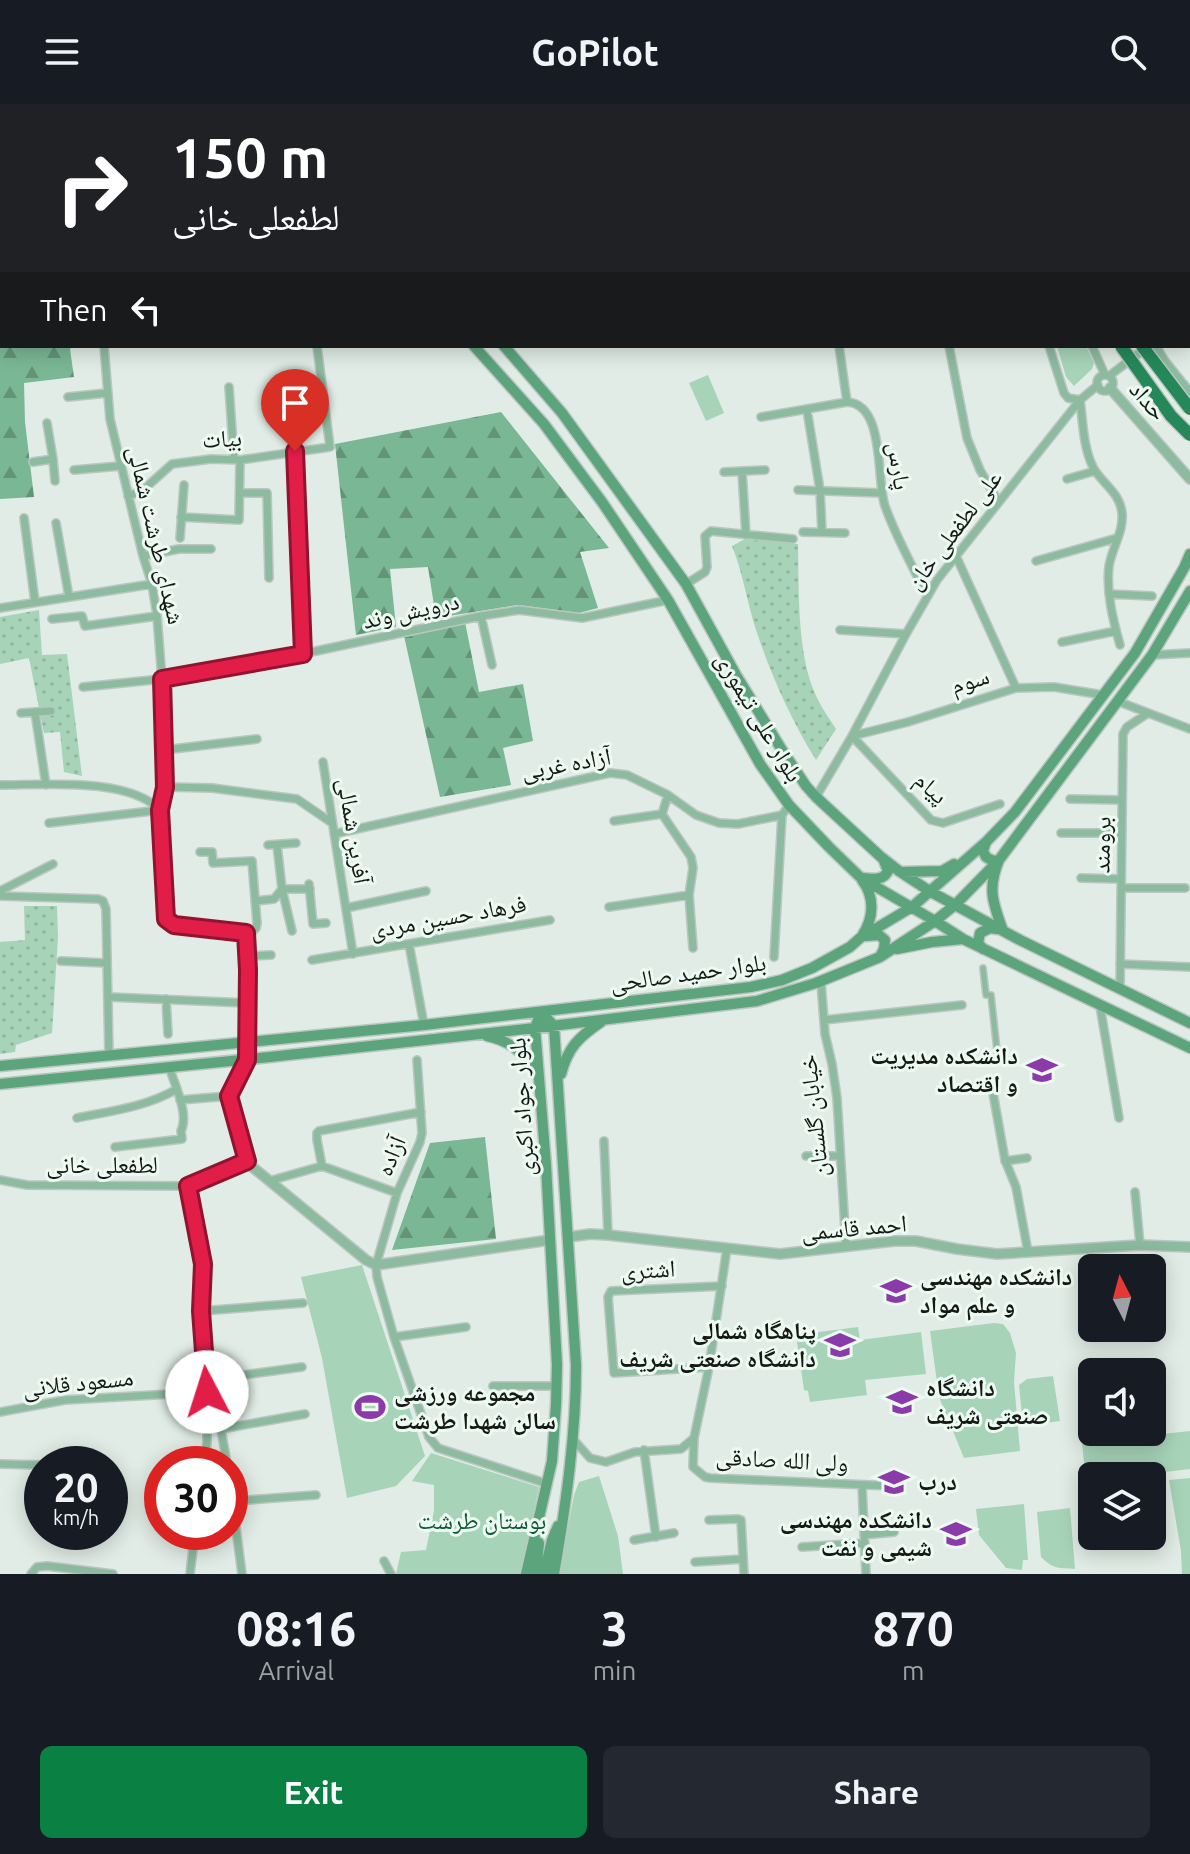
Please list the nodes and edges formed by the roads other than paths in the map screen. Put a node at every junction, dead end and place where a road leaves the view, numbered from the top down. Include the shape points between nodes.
1 (104, 348) edge
2 (317, 348) edge
3 (476, 348) edge
4 (506, 348) edge
5 (839, 348) edge
6 (949, 348) edge
7 (1050, 348) edge
8 (1093, 348) edge
9 (1122, 348) edge
10 (1144, 348) edge
11 (1146, 348) edge
12 (1157, 348) edge
13 (1107, 376) junction
14 (1098, 385) junction
15 (229, 387) dead end
16 (1110, 388) junction
17 (1190, 392) edge
18 (107, 393) junction
19 (68, 397) dead end
20 (1080, 400) junction
21 (847, 402) junction
22 (1190, 409) edge
23 (807, 410) junction
24 (761, 417) dead end
25 (47, 423) dead end
26 (1190, 435) edge
27 (295, 451) junction
28 (53, 459) junction
29 (237, 460) junction
30 (33, 462) dead end
31 (120, 466) junction
32 (74, 470) dead end
33 (765, 470) dead end
34 (742, 471) junction
35 (1095, 471) junction
36 (724, 472) dead end
37 (1067, 479) dead end
38 (55, 481) dead end
39 (1189, 481) edge
40 (184, 485) dead end
41 (798, 490) dead end
42 (820, 490) junction
43 (240, 493) junction
44 (882, 493) junction
45 (128, 496) junction
46 (998, 501) junction
47 (181, 517) junction
48 (24, 518) dead end
49 (56, 523) dead end
50 (803, 532) dead end
51 (822, 532) junction
52 (845, 533) dead end
53 (746, 535) junction
54 (180, 538) dead end
55 (1117, 538) junction
56 (793, 539) dead end
57 (211, 549) dead end
58 (1190, 554) edge
59 (143, 556) junction
60 (956, 556) junction
61 (1036, 561) dead end
62 (269, 578) dead end
63 (152, 584) junction
64 (686, 584) junction
65 (1190, 591) edge
66 (1109, 594) junction
67 (927, 595) junction
68 (1152, 596) dead end
69 (69, 597) junction
70 (668, 600) junction
71 (35, 602) junction
72 (0, 608) edge
73 (157, 616) junction
74 (481, 616) junction
75 (52, 619) dead end
76 (840, 630) dead end
77 (1116, 631) junction
78 (906, 634) junction
79 (1062, 642) dead end
80 (1120, 645) dead end
81 (1190, 653) edge
82 (303, 654) junction
83 (1152, 655) junction
84 (492, 665) dead end
85 (162, 679) junction
86 (83, 687) dead end
87 (1016, 688) junction
88 (1103, 695) junction
89 (1117, 701) junction
90 (51, 711) dead end
91 (35, 712) junction
92 (21, 713) dead end
93 (1148, 713) junction
94 (1190, 729) edge
95 (852, 736) junction
96 (257, 739) dead end
97 (164, 750) junction
98 (323, 762) dead end
99 (0, 785) edge
100 (46, 785) junction
101 (165, 787) junction
102 (668, 795) junction
103 (816, 797) junction
104 (1070, 799) dead end
105 (1122, 800) junction
106 (1000, 804) dead end
107 (789, 805) junction
108 (160, 810) junction
109 (662, 814) junction
110 (782, 815) junction
111 (614, 821) dead end
112 (49, 823) dead end
113 (332, 823) junction
114 (1061, 833) dead end
115 (1122, 833) junction
116 (334, 834) junction
117 (986, 842) junction
118 (296, 843) dead end
119 (200, 852) dead end
120 (881, 857) junction
121 (999, 860) junction
122 (53, 864) dead end
123 (899, 871) junction
124 (861, 878) junction
125 (1081, 878) dead end
126 (1121, 883) junction
127 (1185, 888) dead end
128 (282, 889) junction
129 (426, 891) dead end
130 (931, 892) junction
131 (0, 893) edge
132 (689, 895) junction
133 (255, 901) junction
134 (956, 904) junction
135 (609, 907) dead end
136 (912, 907) junction
137 (346, 908) junction
138 (550, 920) dead end
139 (935, 921) junction
140 (326, 923) dead end
141 (292, 931) dead end
142 (1003, 931) junction
143 (246, 933) junction
144 (860, 938) junction
145 (963, 939) junction
146 (409, 944) junction
147 (693, 948) dead end
148 (891, 951) junction
149 (986, 952) junction
150 (353, 954) junction
151 (271, 955) dead end
152 (247, 956) junction
153 (774, 957) dead end
154 (880, 957) junction
155 (312, 960) dead end
156 (61, 961) dead end
157 (106, 963) junction
158 (1120, 964) junction
159 (1190, 967) edge
160 (983, 968) dead end
161 (821, 982) junction
162 (1120, 990) junction
163 (109, 997) junction
164 (166, 999) junction
165 (247, 1003) junction
166 (962, 1005) dead end
167 (1100, 1006) junction
168 (541, 1012) junction
169 (485, 1018) junction
170 (605, 1020) junction
171 (824, 1020) junction
172 (1190, 1023) edge
173 (424, 1025) junction
174 (554, 1026) junction
175 (535, 1028) junction
176 (168, 1034) dead end
177 (481, 1034) junction
178 (247, 1042) junction
179 (1190, 1048) edge
180 (109, 1055) junction
181 (247, 1060) junction
182 (417, 1060) dead end
183 (998, 1060) dead end
184 (0, 1066) edge
185 (169, 1067) junction
186 (539, 1077) junction
187 (559, 1083) junction
188 (0, 1084) edge
189 (177, 1089) junction
190 (993, 1093) dead end
191 (229, 1096) junction
192 (180, 1100) junction
193 (421, 1112) junction
194 (77, 1118) dead end
195 (1119, 1118) dead end
196 (604, 1141) dead end
197 (115, 1147) dead end
198 (806, 1156) dead end
199 (839, 1156) junction
200 (1027, 1158) dead end
201 (247, 1161) junction
202 (1005, 1161) junction
203 (322, 1166) junction
204 (0, 1180) edge
205 (269, 1181) junction
206 (188, 1186) junction
207 (1135, 1192) dead end
208 (397, 1193) junction
209 (608, 1235) junction
210 (569, 1237) junction
211 (550, 1240) junction
212 (1140, 1245) junction
213 (846, 1246) junction
214 (1190, 1247) edge
215 (727, 1248) junction
216 (1028, 1252) junction
217 (376, 1265) junction
218 (722, 1286) junction
219 (303, 1303) dead end
220 (201, 1311) junction
221 (466, 1327) dead end
222 (394, 1337) junction
223 (302, 1367) dead end
224 (709, 1367) junction
225 (206, 1380) junction
226 (493, 1386) dead end
227 (557, 1386) junction
228 (207, 1392) junction
229 (0, 1412) edge
230 (305, 1414) dead end
231 (221, 1429) junction
232 (694, 1438) junction
233 (573, 1439) junction
234 (207, 1446) edge
235 (224, 1446) edge
236 (644, 1450) junction
237 (0, 1464) edge
238 (24, 1465) edge
239 (548, 1484) junction
240 (862, 1485) junction
241 (892, 1486) dead end
242 (316, 1495) dead end
243 (248, 1500) edge
244 (543, 1505) junction
245 (565, 1510) junction
246 (709, 1520) dead end
247 (894, 1532) dead end
248 (674, 1533) dead end
249 (656, 1537) junction
250 (865, 1539) junction
251 (634, 1540) dead end
252 (802, 1547) dead end
253 (193, 1550) edge
254 (239, 1550) edge
255 (743, 1559) junction
256 (384, 1561) dead end
257 (695, 1562) dead end
258 (31, 1574) edge
259 (113, 1574) edge
260 (190, 1574) edge
261 (242, 1574) edge
262 (391, 1574) edge
263 (526, 1574) edge
264 (536, 1574) edge
265 (544, 1574) edge
266 (554, 1574) edge
267 (744, 1574) edge
268 (866, 1574) edge

1 - 18 street, شهدای طرشت شمالی
2 - 27 street, بیات via 330,447
3 - 70 main road, بلوار علی تیموری via 544,424
4 - 64 main road, بلوار علی تیموری via 562,413
5 - 21 street
6 - 46 street via 967,438
7 - 20 street via 1064,393
8 - 13 street
9 - 26 highway, bridge
10 - 22 highway, bridge
11 - 13 street
12 - 17 street
13 - 14 street via 1098,378
13 - 16 street
14 - 16 street
14 - 20 street, علی لطفعلی خان
15 - 29 street
16 - 39 street, حداد
18 - 19 street
18 - 31 street, شهدای طرشت شمالی
20 - 35 street
20 - 46 street, علی لطفعلی خان
21 - 23 street
21 - 44 street, پارس via 863,409 874,431
23 - 24 street
23 - 42 street
25 - 28 street
27 - 29 street, بیات
27 - 82 street
28 - 30 street
28 - 38 street
29 - 43 street
29 - 45 street, بیات via 172,464 142,491
31 - 32 street
31 - 45 street, شهدای طرشت شمالی
33 - 34 street
34 - 36 street
34 - 53 street
35 - 37 street
35 - 55 street via 1120,503
40 - 47 street
41 - 42 street
42 - 44 street
42 - 51 street
43 - 47 street via 239,520
43 - 62 street via 267,493
44 - 67 street, پارس
45 - 59 street, شهدای طرشت شمالی
46 - 60 street, علی لطفعلی خان
47 - 54 street
48 - 71 street
49 - 69 street
50 - 51 street
51 - 52 street
53 - 56 street
53 - 64 street via 708,533 705,572
55 - 61 street
55 - 66 street via 1109,565
57 - 59 street
58 - 88 main road, بلوار حمید صالحی via 1135,653
59 - 63 street, شهدای طرشت شمالی
60 - 67 street, علی لطفعلی خان
60 - 87 street
63 - 69 street
63 - 73 street, شهدای طرشت شمالی
64 - 103 main road, بلوار علی تیموری via 736,675
65 - 83 main road, بلوار حمید صالحی
66 - 68 street
66 - 77 street
67 - 78 street, علی لطفعلی خان
69 - 71 street
70 - 74 street, درویش‌ وند via 582,618 519,610
70 - 107 main road, بلوار علی تیموری via 760,764
71 - 72 street
73 - 75 street via 85,626 82,616
73 - 85 street, شهدای طرشت شمالی
74 - 82 street, درویش‌ وند
74 - 84 street
76 - 78 street
77 - 79 street
77 - 80 street
78 - 95 street, علی لطفعلی خان
81 - 83 street
82 - 85 street, درویش‌ وند
83 - 89 main road, بلوار حمید صالحی
85 - 86 street, درویش‌ وند
85 - 97 street, شهدای طرشت شمالی
87 - 88 street, سوم via 1054,687
87 - 95 street, سوم
88 - 117 main road, بلوار حمید صالحی via 1015,812
89 - 93 street
89 - 121 main road, بلوار حمید صالحی
90 - 91 street
91 - 92 street
91 - 100 street
93 - 94 street
93 - 105 street, برومند via 1123,734
95 - 103 street, علی لطفعلی خان
95 - 106 street, پیام via 931,820 943,823
96 - 97 street
97 - 101 street, شهدای طرشت شمالی
98 - 113 street, آفرین شمالی
99 - 100 street
100 - 108 street via 102,787 144,797
101 - 108 street, شهدای طرشت شمالی
101 - 113 street via 297,799
102 - 109 street
102 - 110 street, آزاده غربی via 696,815 726,825
102 - 116 street, آزاده غربی via 627,775 598,774
103 - 120 main road, بلوار علی تیموری
104 - 105 street
105 - 115 street, برومند
107 - 110 street
107 - 124 main road, بلوار علی تیموری
108 - 112 street
108 - 143 street, شهدای طرشت شمالی via 166,919
109 - 111 street
109 - 132 street via 691,857
110 - 153 street
113 - 116 street, آفرین شمالی
114 - 115 street
115 - 126 street, برومند
116 - 137 street, آفرین شمالی
117 - 121 main road via 984,855
117 - 123 main road via 942,871
117 - 130 main road, بلوار حمید صالحی
118 - 128 street via 273,845
119 - 133 street via 212,852 213,863 252,861
120 - 123 main road, بلوار علی تیموری
120 - 124 main road via 885,876
121 - 134 main road, بلوار حمید صالحی
121 - 142 main road via 991,889
122 - 131 street
123 - 130 main road, بلوار علی تیموری
124 - 136 main road, بلوار علی تیموری
124 - 144 main road via 871,908
125 - 126 street
126 - 127 street
126 - 158 street, برومند
128 - 133 street via 274,899
128 - 140 street via 309,886 313,924
128 - 141 street
129 - 137 street
130 - 134 main road, بلوار علی تیموری
130 - 136 main road, بلوار حمید صالحی
131 - 157 street via 103,901
132 - 135 street
132 - 147 street
133 - 143 street via 256,928
134 - 139 main road, بلوار حمید صالحی
134 - 142 main road, بلوار علی تیموری
136 - 139 main road, بلوار علی تیموری
136 - 144 main road, بلوار حمید صالحی
137 - 150 street, آفرین شمالی
138 - 146 street, فرهاد حسین مردی
139 - 145 main road, بلوار علی تیموری
139 - 148 main road, بلوار حمید صالحی
142 - 149 main road via 990,928 980,933 978,943
142 - 162 main road, بلوار علی تیموری
143 - 152 street
144 - 154 main road via 883,937
144 - 168 main road, بلوار حمید صالحی via 782,980
145 - 148 main road
145 - 149 main road, بلوار علی تیموری
146 - 150 street, فرهاد حسین مردی
146 - 173 street
148 - 154 main road, بلوار حمید صالحی
149 - 167 main road, بلوار علی تیموری
150 - 155 street, فرهاد حسین مردی
151 - 152 street
152 - 165 street
154 - 161 main road, بلوار حمید صالحی
156 - 157 street
157 - 163 street
158 - 159 street
158 - 162 street, برومند
160 - 183 street
161 - 170 main road, بلوار حمید صالحی via 757,1001
161 - 171 street, خیابان گلستان
162 - 172 main road, بلوار علی تیموری
163 - 164 street
163 - 180 street
164 - 165 street
164 - 176 street
165 - 178 street
166 - 171 street
167 - 179 main road, بلوار علی تیموری
167 - 195 street
168 - 169 main road, بلوار حمید صالحی
168 - 174 main road, بلوار جواد اکبری
168 - 175 main road, بلوار جواد اکبری
169 - 173 main road, بلوار حمید صالحی
169 - 177 main road via 492,1026
170 - 174 main road, بلوار حمید صالحی
170 - 187 main road via 571,1048
171 - 199 street, خیابان گلستان via 837,1098
173 - 178 main road, بلوار حمید صالحی
174 - 175 main road, بلوار حمید صالحی
174 - 187 main road, بلوار جواد اکبری
175 - 177 main road, بلوار حمید صالحی
175 - 186 main road, بلوار جواد اکبری
177 - 181 main road, بلوار حمید صالحی
177 - 186 main road via 515,1047
178 - 180 main road, بلوار حمید صالحی
178 - 181 main road
180 - 184 main road, بلوار حمید صالحی
181 - 185 main road, بلوار حمید صالحی
181 - 191 street
182 - 193 street, آزاده
185 - 188 main road, بلوار حمید صالحی
185 - 189 street
186 - 211 main road, بلوار جواد اکبری
187 - 210 main road, بلوار جواد اکبری
189 - 192 street
189 - 194 street via 149,1102
190 - 202 street
191 - 192 street
191 - 201 street
192 - 197 street via 182,1139
193 - 203 street via 319,1131
193 - 208 street, آزاده via 422,1138
196 - 209 street
198 - 199 street
199 - 213 street, خیابان گلستان
200 - 202 street
201 - 205 street
201 - 206 street, لطفعلی خانی
202 - 216 street
203 - 205 street
203 - 208 street
204 - 206 street, لطفعلی خانی via 27,1185
205 - 217 street
206 - 220 street via 203,1264
207 - 212 street
208 - 217 street, آزاده
209 - 210 street, احمد قاسمی
209 - 215 street, احمد قاسمی
210 - 211 main road
210 - 233 main road, بلوار جواد اکبری via 576,1365
211 - 217 street
211 - 227 main road, بلوار جواد اکبری
212 - 214 street, احمد قاسمی
212 - 216 street, احمد قاسمی
213 - 215 street, احمد قاسمی via 792,1254
213 - 216 street, احمد قاسمی via 916,1241 997,1254
215 - 218 street, ولی الله صادقی
217 - 222 street
218 - 224 street, ولی الله صادقی
218 - 224 street, اشتری via 611,1291 608,1297 614,1373
219 - 220 street
220 - 225 street
221 - 222 street
222 - 239 street via 429,1437 438,1448
223 - 225 street
224 - 232 street, ولی الله صادقی
225 - 228 street
226 - 227 street
227 - 239 main road, بلوار جواد اکبری
228 - 229 street, مسعود قلانی via 65,1400
228 - 231 street
228 - 234 street
230 - 231 street
231 - 235 street
232 - 236 street via 681,1449
232 - 240 street, ولی الله صادقی via 693,1467 705,1477
233 - 236 street via 601,1462
233 - 245 main road, بلوار جواد اکبری
236 - 249 street
237 - 238 street
239 - 244 main road, بلوار جواد اکبری
240 - 241 street
240 - 250 street, ولی الله صادقی
242 - 243 street
244 - 263 main road, بلوار جواد اکبری
244 - 264 main road
245 - 265 main road
245 - 266 main road, بلوار جواد اکبری
246 - 255 street via 741,1520
247 - 250 street
248 - 249 street
249 - 251 street
250 - 252 street
250 - 268 street, ولی الله صادقی
253 - 260 street
254 - 261 street
255 - 257 street
255 - 267 street
256 - 262 street
258 - 259 street via 47,1566

